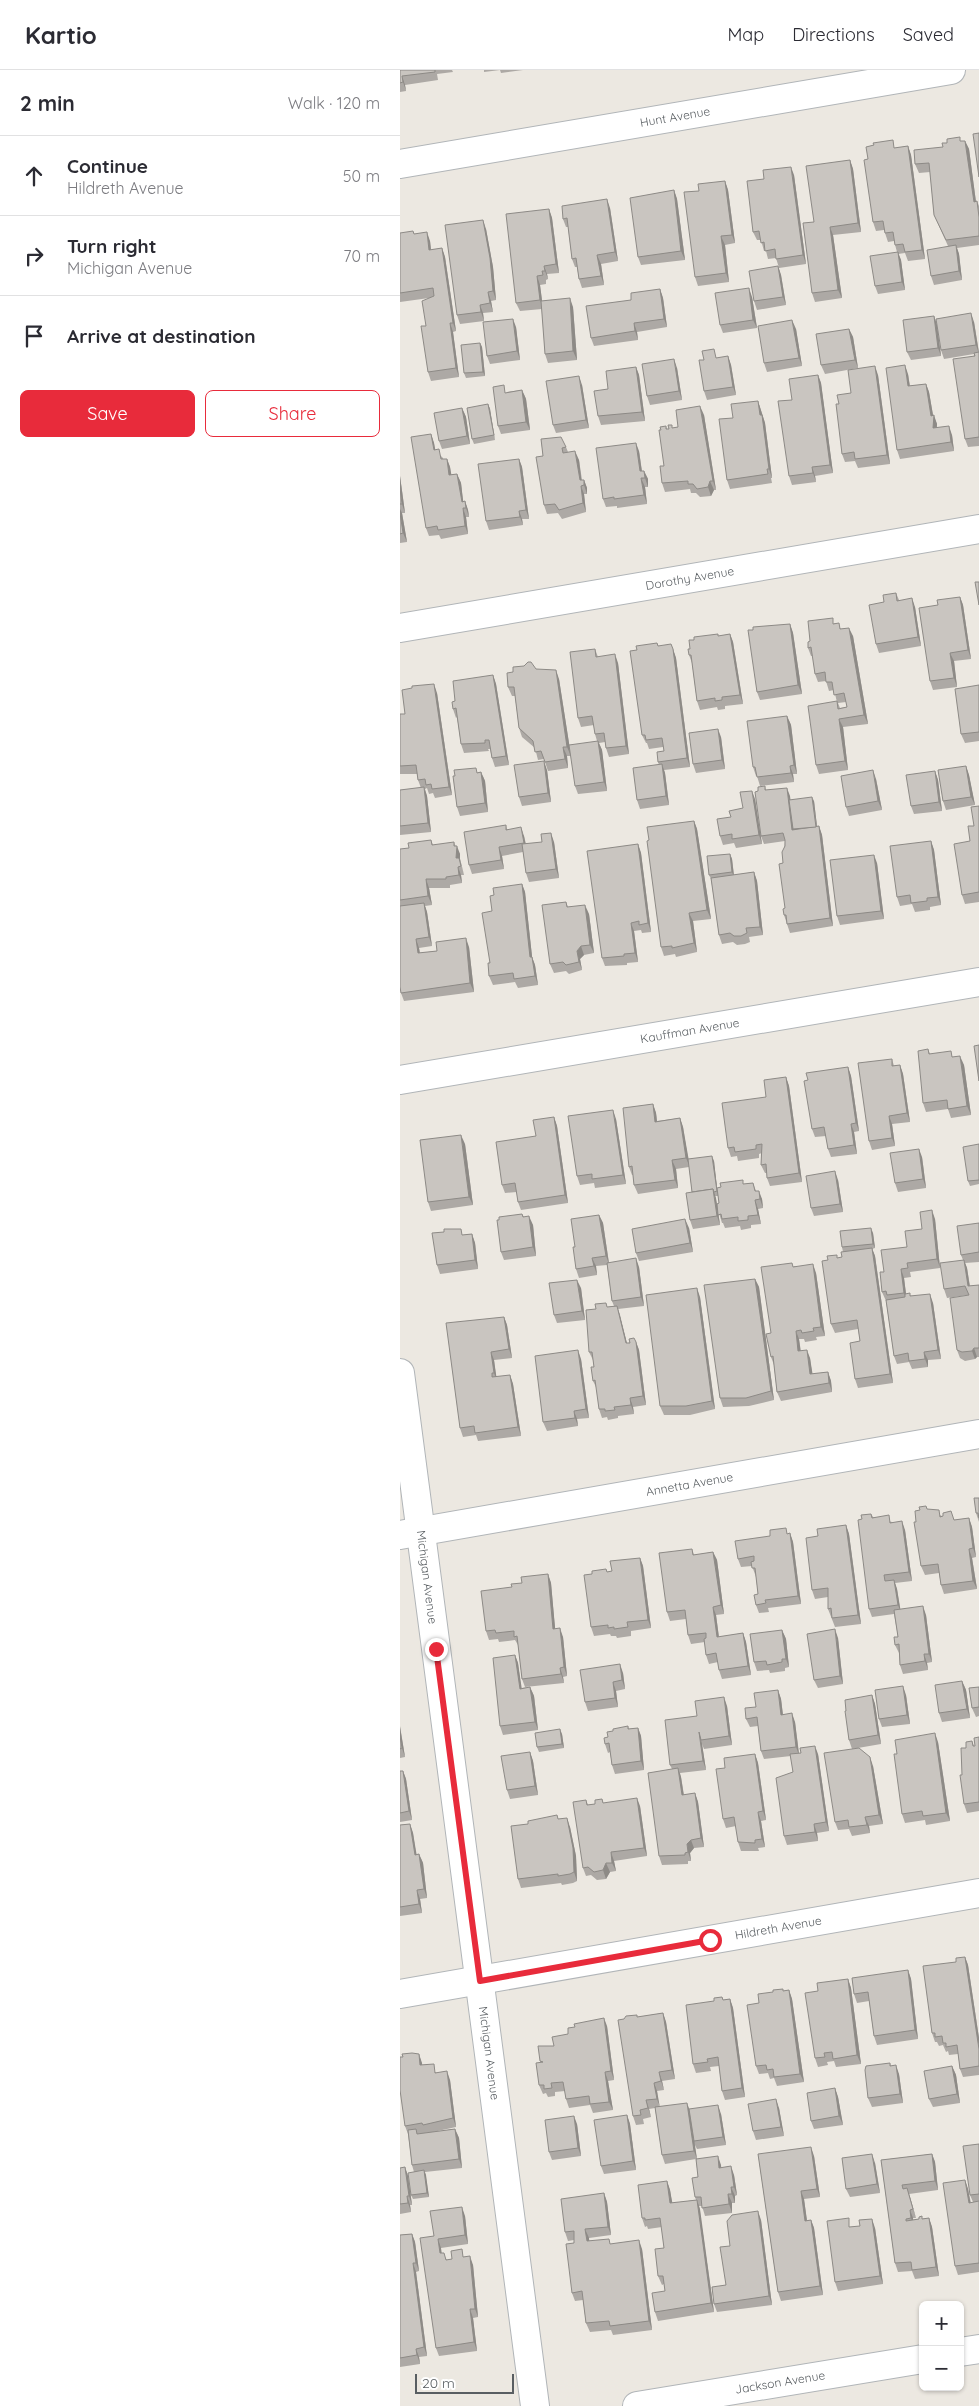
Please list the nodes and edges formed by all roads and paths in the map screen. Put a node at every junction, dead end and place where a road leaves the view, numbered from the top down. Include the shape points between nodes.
1 (951, 70) edge
2 (400, 164) edge
3 (979, 529) edge
4 (400, 628) edge
5 (979, 982) edge
6 (400, 1080) edge
7 (400, 1373) edge
8 (979, 1434) edge
9 (410, 1534) edge
10 (979, 1893) edge
11 (480, 1981) junction
12 (400, 1994) edge
13 (979, 2349) edge
14 (964, 2351) edge
15 (919, 2359) edge
16 (536, 2406) edge
17 (637, 2406) edge

1 - 2 street, Hunt Avenue
3 - 4 street, Dorothy Avenue
5 - 6 street, Kauffman Avenue
7 - 9 street, Michigan Avenue
8 - 9 street, Annetta Avenue
9 - 11 street, Michigan Avenue
10 - 11 street, Hildreth Avenue
11 - 12 street, Hildreth Avenue
11 - 16 street, Michigan Avenue
13 - 14 street
15 - 17 street, Jackson Avenue

